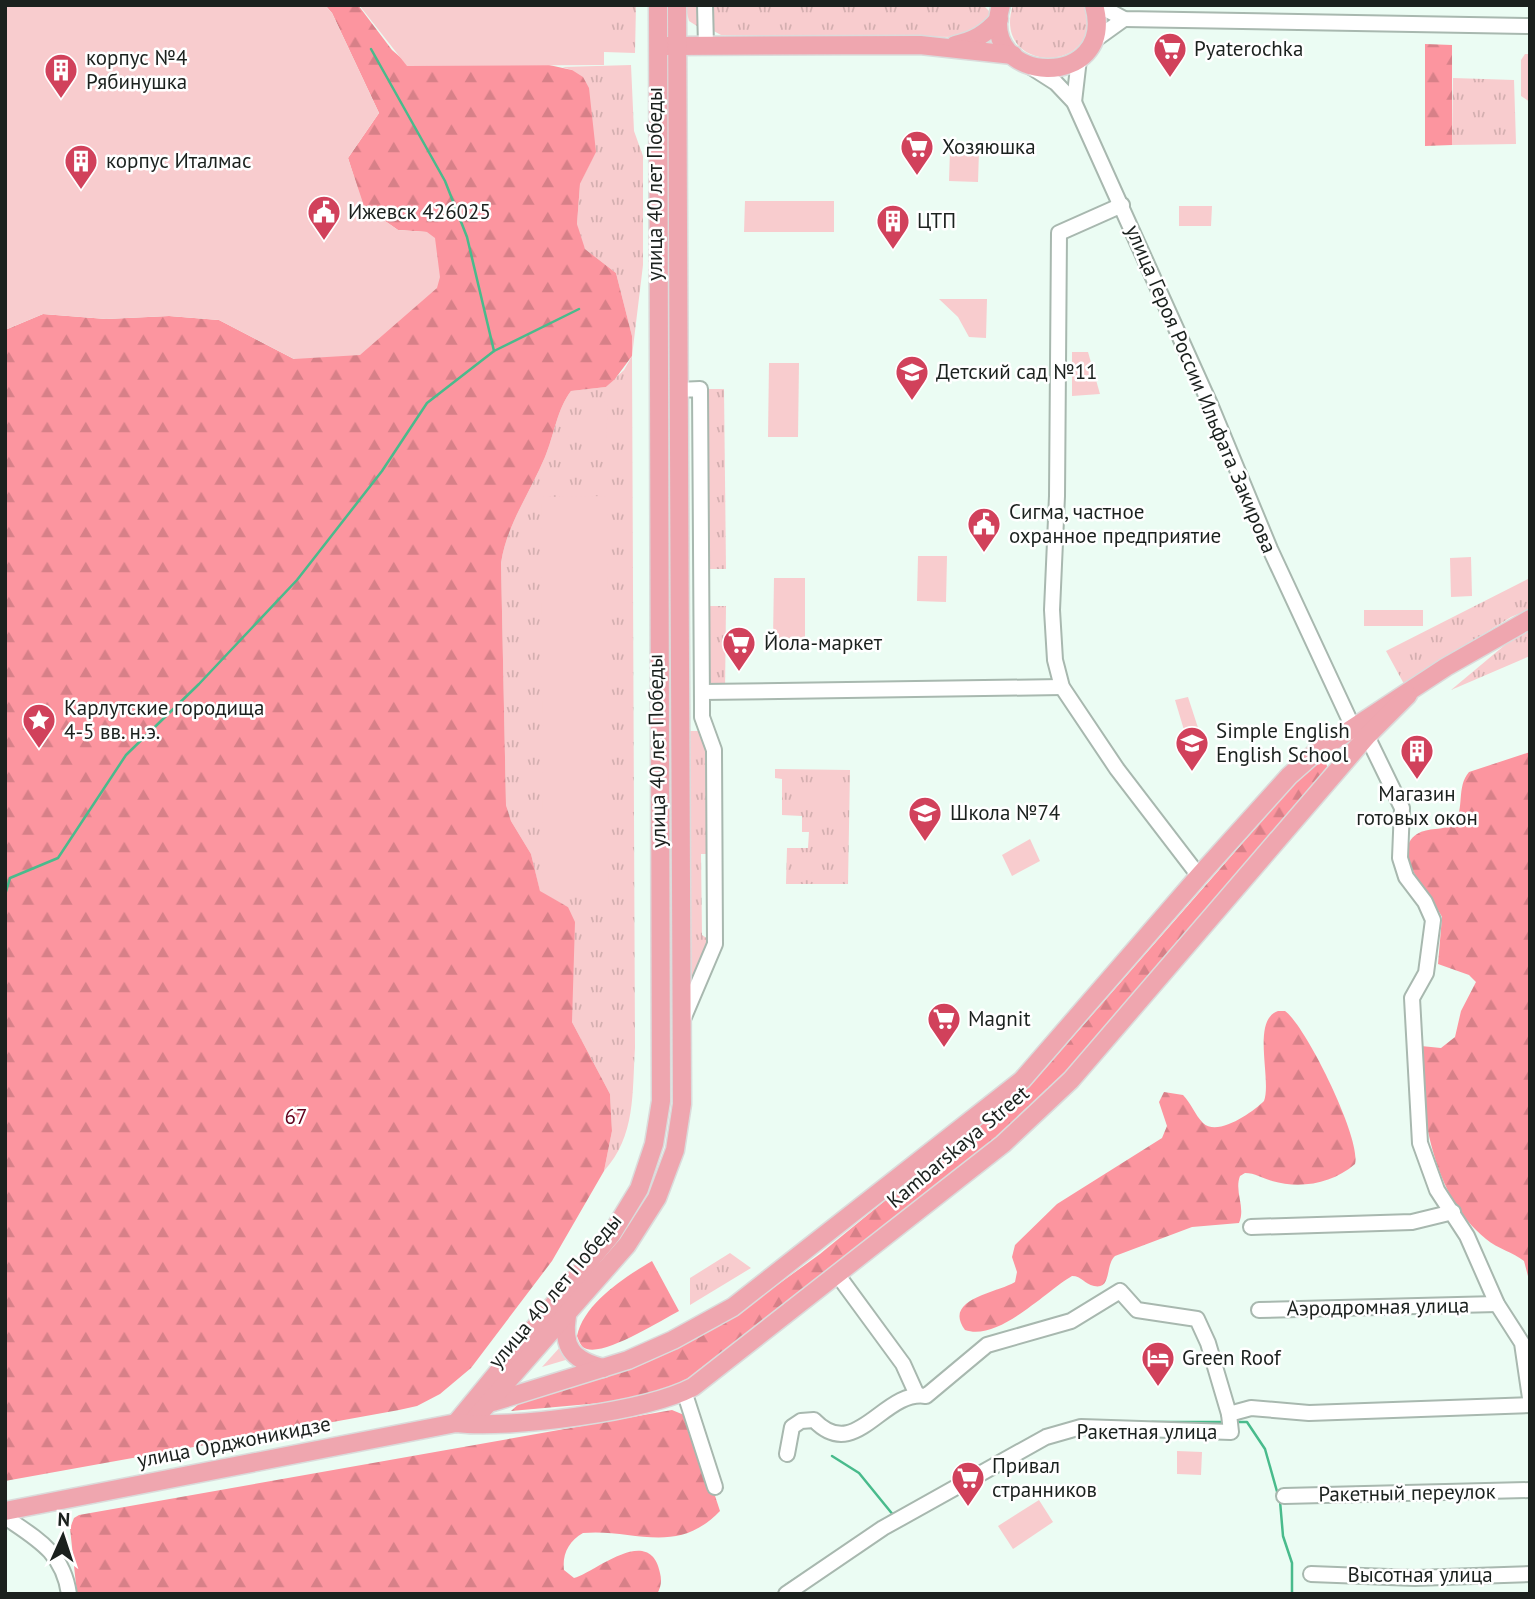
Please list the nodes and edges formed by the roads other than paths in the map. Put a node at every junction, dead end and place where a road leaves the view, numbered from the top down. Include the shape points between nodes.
1 (658, 5) edge
2 (677, 5) edge
3 (705, 5) edge
4 (1096, 5) edge
5 (1000, 12) edge
6 (1124, 19) junction
7 (1530, 26) edge
8 (1092, 42) junction
9 (677, 46) junction
10 (706, 46) junction
11 (659, 47) junction
12 (946, 47) junction
13 (1013, 55) junction
14 (1079, 59) junction
15 (1030, 67) junction
16 (1074, 102) junction
17 (1122, 205) junction
18 (678, 390) junction
19 (1530, 619) edge
20 (678, 623) junction
21 (702, 623) junction
22 (1062, 687) junction
23 (702, 692) junction
24 (1360, 735) junction
25 (1315, 753) junction
26 (1330, 779) junction
27 (1199, 876) junction
28 (684, 1017) junction
29 (1453, 1212) junction
30 (1251, 1227) dead end
31 (837, 1274) junction
32 (1497, 1304) junction
33 (1259, 1310) dead end
34 (567, 1316) junction
35 (603, 1368) junction
36 (501, 1380) junction
37 (684, 1391) junction
38 (916, 1395) junction
39 (1530, 1398) edge
40 (491, 1402) junction
41 (1530, 1405) edge
42 (1229, 1414) junction
43 (464, 1419) junction
44 (787, 1454) dead end
45 (715, 1487) dead end
46 (1530, 1490) edge
47 (1284, 1496) dead end
48 (5, 1510) edge
49 (5, 1517) edge
50 (1311, 1574) dead end
51 (1530, 1574) edge
52 (69, 1594) edge
53 (786, 1594) edge

1 - 11 main road, улица 40 лет Победы
2 - 9 main road, улица 40 лет Победы
3 - 10 street
4 - 6 street
4 - 8 main road
5 - 12 main road via 987,32 970,42
5 - 13 main road via 1001,35
6 - 7 street
6 - 8 street
8 - 14 main road
9 - 10 main road
9 - 11 main road
9 - 18 main road, улица 40 лет Победы
10 - 12 main road
11 - 36 main road, улица 40 лет Победы via 661,1101 654,1144 639,1189 611,1235
12 - 13 main road
13 - 15 main road
14 - 15 main road via 1060,69
14 - 16 street
15 - 16 street, улица Героя России Ильфата Закирова via 1056,83
16 - 17 street, улица Героя России Ильфата Закирова
17 - 22 street via 1059,233 1052,610
17 - 24 street, улица Героя России Ильфата Закирова via 1270,549
18 - 20 main road, улица 40 лет Победы
18 - 21 street via 700,389
19 - 24 main road, Kambarskaya Street via 1446,667
20 - 21 street
20 - 28 main road, улица 40 лет Победы
21 - 23 street
22 - 23 street
22 - 27 street via 1117,769
23 - 28 street via 702,717 714,750 715,944
24 - 25 main road, Kambarskaya Street
24 - 26 main road, Kambarskaya Street
24 - 29 street, улица Героя России Ильфата Закирова via 1402,808 1400,858 1406,877 1433,920 1426,973 1412,998 1414,1064 1420,1143 1437,1190
25 - 26 main road via 1327,755
25 - 27 main road, Kambarskaya Street
26 - 31 main road, Kambarskaya Street via 1071,1080 1003,1144
27 - 35 main road, Kambarskaya Street via 1022,1080 733,1307 673,1340
28 - 34 main road, улица 40 лет Победы via 682,1104 674,1150 657,1198 627,1245
29 - 30 street via 1412,1222
29 - 32 street, улица Героя России Ильфата Закирова
31 - 37 main road, Kambarskaya Street
31 - 38 street via 904,1364
32 - 33 street, Аэродромная улица
32 - 39 street, улица Героя России Ильфата Закирова via 1522,1343
34 - 35 main road via 569,1351
34 - 36 main road, улица 40 лет Победы
35 - 40 main road, Kambarskaya Street
36 - 40 main road, улица 40 лет Победы
36 - 43 main road, улица 40 лет Победы
37 - 43 main road, Kambarskaya Street via 657,1401 539,1421
37 - 45 street
38 - 42 street via 926,1396 987,1345 1071,1321 1120,1292 1137,1310 1197,1319
38 - 44 street via 842,1436 825,1432 814,1420 801,1421 792,1427
40 - 43 main road, улица 40 лет Победы
41 - 42 street, Ракетная улица via 1309,1413 1251,1408
42 - 53 street, Ракетная улица via 1231,1432 1081,1427 1046,1437 883,1528
43 - 48 main road, улица Орджоникидзе
46 - 47 street, Ракетный переулок
49 - 52 street via 44,1542 59,1559
50 - 51 street, Высотная улица via 1415,1578

